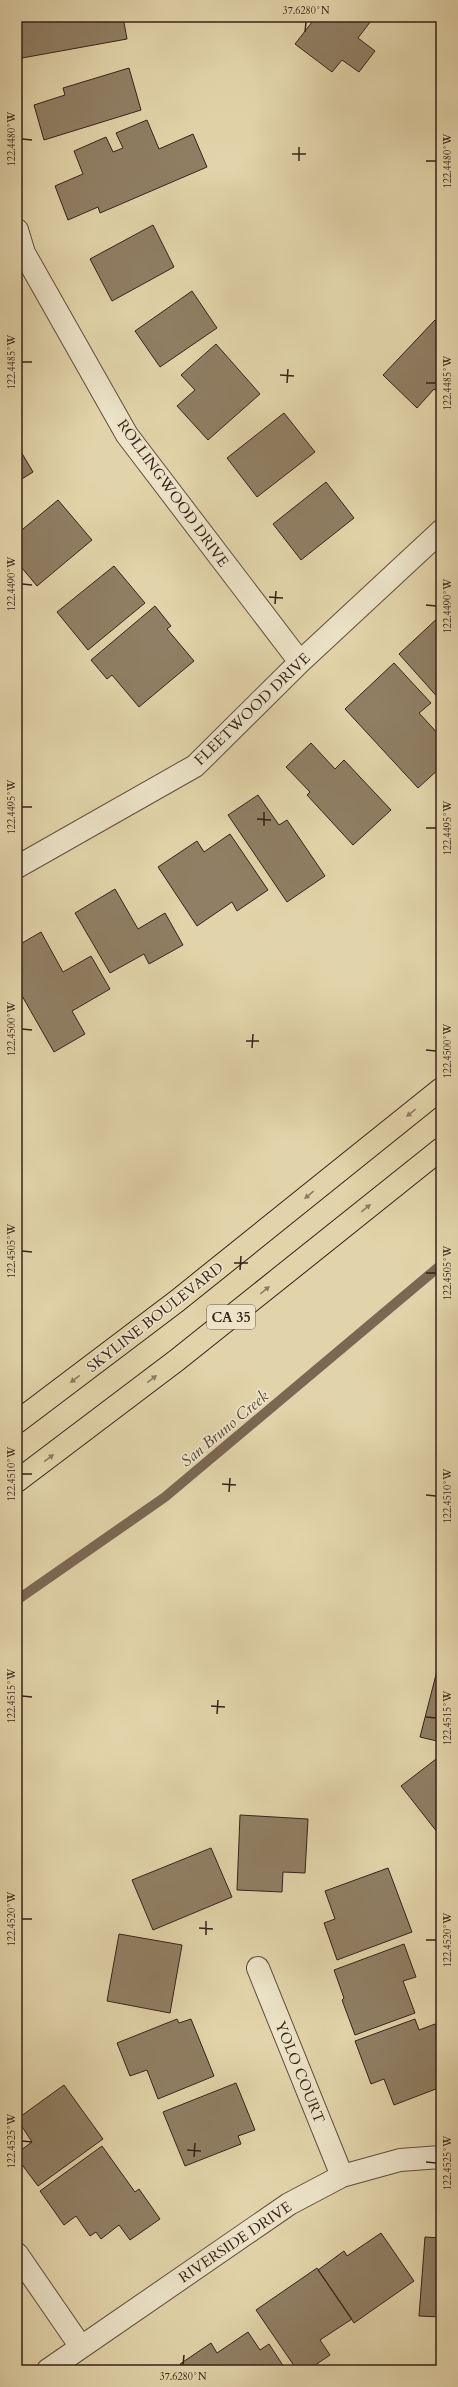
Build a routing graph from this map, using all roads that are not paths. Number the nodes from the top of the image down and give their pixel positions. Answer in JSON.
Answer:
{"nodes":[{"id":1,"x":17,"y":230,"type":"edge"},
{"id":2,"x":441,"y":531,"type":"edge"},
{"id":3,"x":300,"y":662,"type":"junction"},
{"id":4,"x":17,"y":867,"type":"edge"},
{"id":5,"x":441,"y":1089,"type":"edge"},
{"id":6,"x":441,"y":1148,"type":"edge"},
{"id":7,"x":17,"y":1422,"type":"edge"},
{"id":8,"x":17,"y":1481,"type":"edge"},
{"id":9,"x":258,"y":1968,"type":"dead end"},
{"id":10,"x":441,"y":2157,"type":"edge"},
{"id":11,"x":342,"y":2176,"type":"junction"},
{"id":12,"x":17,"y":2254,"type":"edge"},
{"id":13,"x":81,"y":2347,"type":"junction"},
{"id":14,"x":48,"y":2370,"type":"edge"}],
"edges":[{"from":1,"to":3,"type":"street","name":"ROLLINGWOOD DRIVE"},
{"from":2,"to":3,"type":"street","name":"FLEETWOOD DRIVE"},
{"from":3,"to":4,"type":"street","name":"FLEETWOOD DRIVE"},
{"from":5,"to":7,"type":"main road","name":"SKYLINE BOULEVARD","number":"CA 35","one_way":true},
{"from":8,"to":6,"type":"main road","number":"CA 35","one_way":true},
{"from":9,"to":11,"type":"street","name":"YOLO COURT"},
{"from":10,"to":11,"type":"street","name":"RIVERSIDE DRIVE"},
{"from":11,"to":13,"type":"street","name":"RIVERSIDE DRIVE"},
{"from":12,"to":13,"type":"street"},
{"from":13,"to":14,"type":"street","name":"RIVERSIDE DRIVE"}]}
